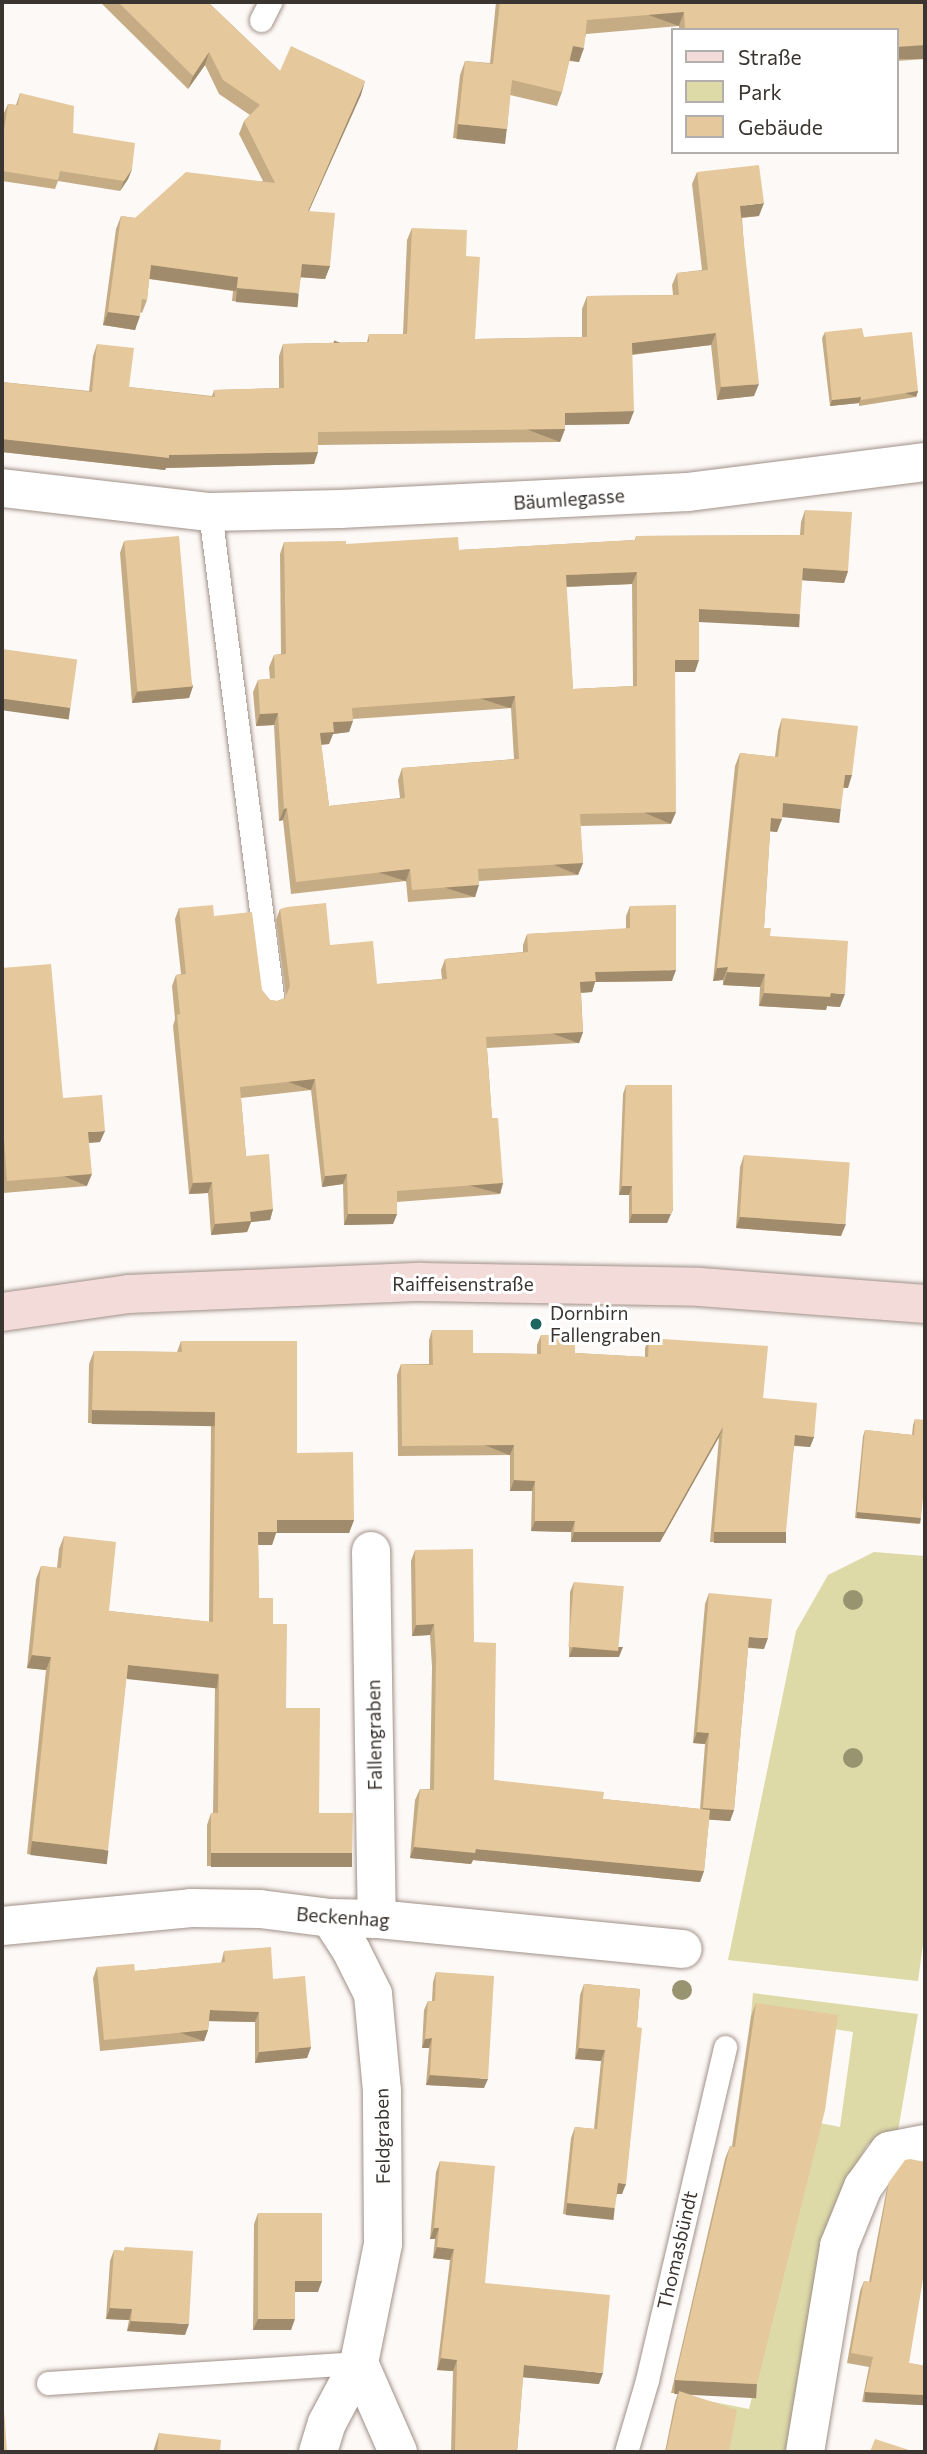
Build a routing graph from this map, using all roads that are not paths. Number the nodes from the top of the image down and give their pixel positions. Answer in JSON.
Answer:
{"nodes":[{"id":1,"x":925,"y":462,"type":"edge"},
{"id":2,"x":2,"y":488,"type":"edge"},
{"id":3,"x":210,"y":512,"type":"junction"},
{"id":4,"x":272,"y":998,"type":"edge"},
{"id":5,"x":925,"y":1304,"type":"edge"},
{"id":6,"x":2,"y":1312,"type":"edge"},
{"id":7,"x":371,"y":1551,"type":"dead end"},
{"id":8,"x":330,"y":1918,"type":"junction"},
{"id":9,"x":377,"y":1919,"type":"junction"},
{"id":10,"x":2,"y":1926,"type":"edge"},
{"id":11,"x":683,"y":1949,"type":"dead end"},
{"id":12,"x":724,"y":2047,"type":"dead end"},
{"id":13,"x":925,"y":2144,"type":"edge"},
{"id":14,"x":359,"y":2363,"type":"junction"},
{"id":15,"x":48,"y":2383,"type":"dead end"},
{"id":16,"x":318,"y":2452,"type":"edge"},
{"id":17,"x":398,"y":2452,"type":"edge"},
{"id":18,"x":626,"y":2452,"type":"edge"},
{"id":19,"x":805,"y":2452,"type":"edge"}],
"edges":[{"from":1,"to":3,"type":"street","name":"Bäumlegasse"},
{"from":2,"to":3,"type":"street","name":"Bäumlegasse"},
{"from":3,"to":4,"type":"lane"},
{"from":5,"to":6,"type":"street","name":"Raiffeisenstraße"},
{"from":7,"to":9,"type":"street","name":"Fallengraben"},
{"from":8,"to":9,"type":"street","name":"Beckenhag"},
{"from":8,"to":10,"type":"street","name":"Beckenhag"},
{"from":8,"to":14,"type":"street","name":"Feldgraben"},
{"from":9,"to":11,"type":"street","name":"Beckenhag"},
{"from":12,"to":18,"type":"lane","name":"Thomasbündt"},
{"from":13,"to":19,"type":"street"},
{"from":14,"to":15,"type":"lane"},
{"from":14,"to":16,"type":"street","name":"Feldgraben"},
{"from":14,"to":17,"type":"street"}]}
